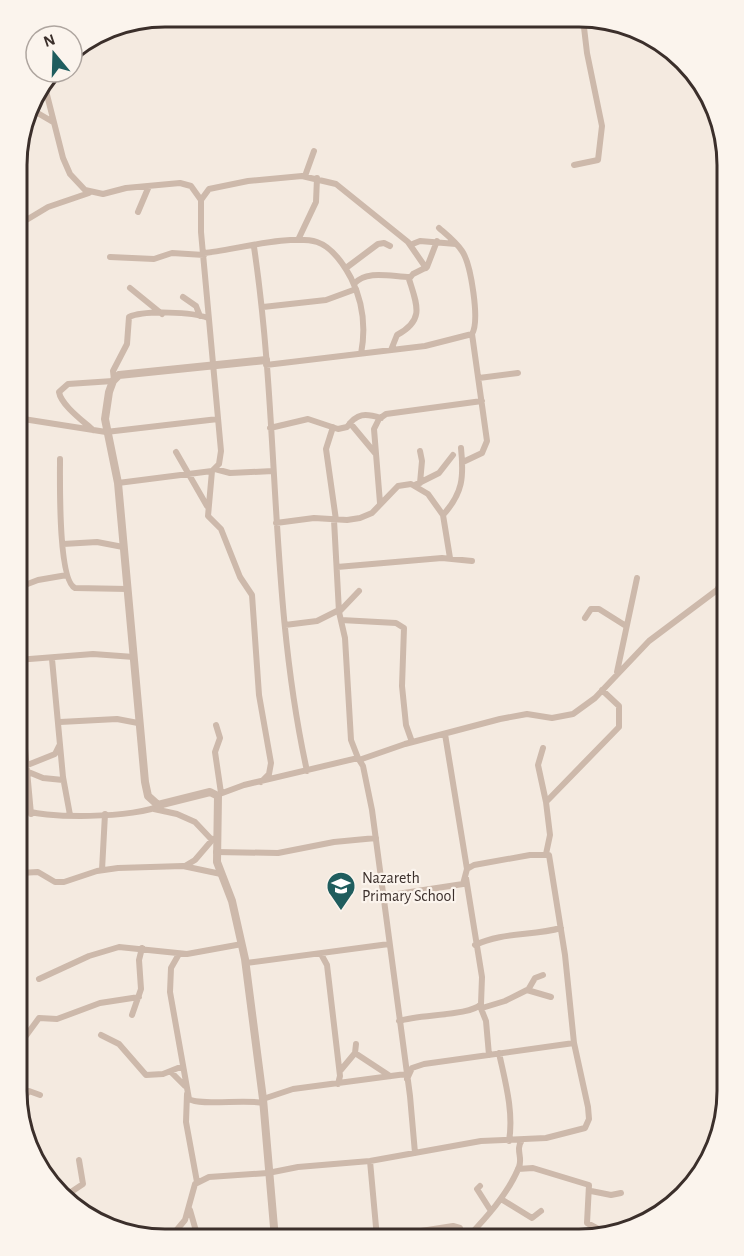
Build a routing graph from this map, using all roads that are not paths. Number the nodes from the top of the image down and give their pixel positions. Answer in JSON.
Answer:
{"nodes":[{"id":1,"x":585,"y":27,"type":"edge"},
{"id":2,"x":47,"y":94,"type":"edge"},
{"id":3,"x":38,"y":113,"type":"edge"},
{"id":4,"x":54,"y":122,"type":"junction"},
{"id":5,"x":314,"y":150,"type":"dead end"},
{"id":6,"x":574,"y":165,"type":"dead end"},
{"id":7,"x":305,"y":176,"type":"junction"},
{"id":8,"x":317,"y":178,"type":"junction"},
{"id":9,"x":149,"y":186,"type":"junction"},
{"id":10,"x":89,"y":193,"type":"junction"},
{"id":11,"x":201,"y":200,"type":"junction"},
{"id":12,"x":138,"y":212,"type":"dead end"},
{"id":13,"x":27,"y":220,"type":"edge"},
{"id":14,"x":439,"y":228,"type":"dead end"},
{"id":15,"x":298,"y":240,"type":"junction"},
{"id":16,"x":437,"y":242,"type":"junction"},
{"id":17,"x":456,"y":244,"type":"junction"},
{"id":18,"x":410,"y":245,"type":"junction"},
{"id":19,"x":390,"y":246,"type":"dead end"},
{"id":20,"x":254,"y":247,"type":"junction"},
{"id":21,"x":204,"y":254,"type":"junction"},
{"id":22,"x":110,"y":257,"type":"dead end"},
{"id":23,"x":346,"y":268,"type":"junction"},
{"id":24,"x":426,"y":268,"type":"junction"},
{"id":25,"x":410,"y":278,"type":"junction"},
{"id":26,"x":355,"y":287,"type":"junction"},
{"id":27,"x":130,"y":288,"type":"dead end"},
{"id":28,"x":183,"y":297,"type":"dead end"},
{"id":29,"x":262,"y":307,"type":"junction"},
{"id":30,"x":162,"y":314,"type":"junction"},
{"id":31,"x":200,"y":316,"type":"junction"},
{"id":32,"x":208,"y":318,"type":"junction"},
{"id":33,"x":472,"y":334,"type":"junction"},
{"id":34,"x":391,"y":350,"type":"junction"},
{"id":35,"x":361,"y":354,"type":"junction"},
{"id":36,"x":266,"y":363,"type":"junction"},
{"id":37,"x":214,"y":365,"type":"junction"},
{"id":38,"x":518,"y":372,"type":"dead end"},
{"id":39,"x":479,"y":378,"type":"junction"},
{"id":40,"x":113,"y":380,"type":"junction"},
{"id":41,"x":482,"y":401,"type":"junction"},
{"id":42,"x":381,"y":418,"type":"junction"},
{"id":43,"x":218,"y":419,"type":"junction"},
{"id":44,"x":27,"y":420,"type":"edge"},
{"id":45,"x":350,"y":423,"type":"junction"},
{"id":46,"x":333,"y":427,"type":"junction"},
{"id":47,"x":270,"y":428,"type":"junction"},
{"id":48,"x":93,"y":430,"type":"junction"},
{"id":49,"x":106,"y":432,"type":"junction"},
{"id":50,"x":461,"y":448,"type":"dead end"},
{"id":51,"x":420,"y":451,"type":"dead end"},
{"id":52,"x":176,"y":452,"type":"dead end"},
{"id":53,"x":375,"y":453,"type":"junction"},
{"id":54,"x":453,"y":455,"type":"dead end"},
{"id":55,"x":60,"y":459,"type":"dead end"},
{"id":56,"x":463,"y":462,"type":"junction"},
{"id":57,"x":213,"y":470,"type":"junction"},
{"id":58,"x":273,"y":471,"type":"junction"},
{"id":59,"x":189,"y":476,"type":"junction"},
{"id":60,"x":118,"y":483,"type":"junction"},
{"id":61,"x":417,"y":484,"type":"junction"},
{"id":62,"x":380,"y":503,"type":"junction"},
{"id":63,"x":207,"y":507,"type":"junction"},
{"id":64,"x":443,"y":515,"type":"junction"},
{"id":65,"x":335,"y":520,"type":"junction"},
{"id":66,"x":276,"y":523,"type":"junction"},
{"id":67,"x":63,"y":544,"type":"junction"},
{"id":68,"x":123,"y":547,"type":"junction"},
{"id":69,"x":450,"y":558,"type":"junction"},
{"id":70,"x":472,"y":561,"type":"dead end"},
{"id":71,"x":337,"y":567,"type":"junction"},
{"id":72,"x":67,"y":575,"type":"junction"},
{"id":73,"x":637,"y":578,"type":"dead end"},
{"id":74,"x":27,"y":584,"type":"edge"},
{"id":75,"x":128,"y":589,"type":"junction"},
{"id":76,"x":717,"y":590,"type":"edge"},
{"id":77,"x":359,"y":591,"type":"dead end"},
{"id":78,"x":339,"y":611,"type":"junction"},
{"id":79,"x":585,"y":618,"type":"dead end"},
{"id":80,"x":341,"y":620,"type":"junction"},
{"id":81,"x":285,"y":625,"type":"junction"},
{"id":82,"x":626,"y":626,"type":"junction"},
{"id":83,"x":134,"y":657,"type":"junction"},
{"id":84,"x":52,"y":659,"type":"junction"},
{"id":85,"x":27,"y":660,"type":"edge"},
{"id":86,"x":617,"y":672,"type":"junction"},
{"id":87,"x":602,"y":690,"type":"junction"},
{"id":88,"x":60,"y":722,"type":"junction"},
{"id":89,"x":138,"y":723,"type":"junction"},
{"id":90,"x":216,"y":725,"type":"dead end"},
{"id":91,"x":445,"y":734,"type":"junction"},
{"id":92,"x":60,"y":742,"type":"junction"},
{"id":93,"x":412,"y":742,"type":"junction"},
{"id":94,"x":543,"y":748,"type":"dead end"},
{"id":95,"x":359,"y":759,"type":"junction"},
{"id":96,"x":27,"y":767,"type":"edge"},
{"id":97,"x":27,"y":769,"type":"edge"},
{"id":98,"x":308,"y":771,"type":"junction"},
{"id":99,"x":63,"y":780,"type":"junction"},
{"id":100,"x":261,"y":782,"type":"junction"},
{"id":101,"x":27,"y":783,"type":"edge"},
{"id":102,"x":219,"y":794,"type":"junction"},
{"id":103,"x":546,"y":802,"type":"junction"},
{"id":104,"x":163,"y":804,"type":"junction"},
{"id":105,"x":154,"y":809,"type":"junction"},
{"id":106,"x":27,"y":813,"type":"edge"},
{"id":107,"x":31,"y":814,"type":"junction"},
{"id":108,"x":105,"y":814,"type":"junction"},
{"id":109,"x":70,"y":815,"type":"junction"},
{"id":110,"x":214,"y":838,"type":"junction"},
{"id":111,"x":376,"y":838,"type":"junction"},
{"id":112,"x":216,"y":852,"type":"junction"},
{"id":113,"x":546,"y":854,"type":"junction"},
{"id":114,"x":185,"y":866,"type":"junction"},
{"id":115,"x":467,"y":869,"type":"junction"},
{"id":116,"x":102,"y":870,"type":"junction"},
{"id":117,"x":27,"y":873,"type":"edge"},
{"id":118,"x":221,"y":874,"type":"junction"},
{"id":119,"x":466,"y":877,"type":"junction"},
{"id":120,"x":384,"y":896,"type":"junction"},
{"id":121,"x":561,"y":928,"type":"junction"},
{"id":122,"x":242,"y":944,"type":"junction"},
{"id":123,"x":475,"y":945,"type":"junction"},
{"id":124,"x":390,"y":947,"type":"junction"},
{"id":125,"x":142,"y":948,"type":"junction"},
{"id":126,"x":330,"y":953,"type":"junction"},
{"id":127,"x":179,"y":954,"type":"junction"},
{"id":128,"x":321,"y":954,"type":"junction"},
{"id":129,"x":246,"y":963,"type":"junction"},
{"id":130,"x":326,"y":963,"type":"junction"},
{"id":131,"x":543,"y":975,"type":"dead end"},
{"id":132,"x":39,"y":979,"type":"dead end"},
{"id":133,"x":528,"y":990,"type":"junction"},
{"id":134,"x":139,"y":997,"type":"junction"},
{"id":135,"x":551,"y":997,"type":"dead end"},
{"id":136,"x":481,"y":1007,"type":"junction"},
{"id":137,"x":132,"y":1015,"type":"dead end"},
{"id":138,"x":399,"y":1021,"type":"junction"},
{"id":139,"x":27,"y":1034,"type":"edge"},
{"id":140,"x":101,"y":1035,"type":"dead end"},
{"id":141,"x":574,"y":1043,"type":"junction"},
{"id":142,"x":356,"y":1044,"type":"dead end"},
{"id":143,"x":355,"y":1053,"type":"junction"},
{"id":144,"x":499,"y":1053,"type":"junction"},
{"id":145,"x":489,"y":1054,"type":"junction"},
{"id":146,"x":183,"y":1066,"type":"junction"},
{"id":147,"x":340,"y":1071,"type":"junction"},
{"id":148,"x":171,"y":1072,"type":"junction"},
{"id":149,"x":391,"y":1076,"type":"junction"},
{"id":150,"x":406,"y":1076,"type":"junction"},
{"id":151,"x":338,"y":1084,"type":"junction"},
{"id":152,"x":186,"y":1089,"type":"junction"},
{"id":153,"x":27,"y":1093,"type":"edge"},
{"id":154,"x":40,"y":1095,"type":"dead end"},
{"id":155,"x":263,"y":1101,"type":"junction"},
{"id":156,"x":522,"y":1140,"type":"junction"},
{"id":157,"x":511,"y":1141,"type":"junction"},
{"id":158,"x":518,"y":1150,"type":"junction"},
{"id":159,"x":415,"y":1153,"type":"junction"},
{"id":160,"x":79,"y":1160,"type":"dead end"},
{"id":161,"x":370,"y":1161,"type":"junction"},
{"id":162,"x":518,"y":1169,"type":"junction"},
{"id":163,"x":268,"y":1173,"type":"junction"},
{"id":164,"x":197,"y":1182,"type":"junction"},
{"id":165,"x":480,"y":1186,"type":"dead end"},
{"id":166,"x":591,"y":1191,"type":"junction"},
{"id":167,"x":71,"y":1192,"type":"edge"},
{"id":168,"x":621,"y":1193,"type":"dead end"},
{"id":169,"x":501,"y":1199,"type":"junction"},
{"id":170,"x":190,"y":1209,"type":"junction"},
{"id":171,"x":491,"y":1211,"type":"junction"},
{"id":172,"x":541,"y":1211,"type":"dead end"},
{"id":173,"x":597,"y":1228,"type":"edge"},
{"id":174,"x":179,"y":1229,"type":"edge"},
{"id":175,"x":196,"y":1229,"type":"edge"},
{"id":176,"x":274,"y":1229,"type":"edge"},
{"id":177,"x":374,"y":1229,"type":"edge"},
{"id":178,"x":433,"y":1229,"type":"edge"},
{"id":179,"x":460,"y":1229,"type":"edge"},
{"id":180,"x":474,"y":1229,"type":"edge"}],
"edges":[{"from":1,"to":6,"type":"street"},
{"from":2,"to":4,"type":"street"},
{"from":3,"to":4,"type":"street"},
{"from":4,"to":10,"type":"street"},
{"from":5,"to":7,"type":"street"},
{"from":7,"to":8,"type":"street"},
{"from":7,"to":11,"type":"street"},
{"from":8,"to":15,"type":"street"},
{"from":8,"to":18,"type":"street"},
{"from":9,"to":10,"type":"street"},
{"from":9,"to":11,"type":"street"},
{"from":9,"to":12,"type":"street"},
{"from":10,"to":13,"type":"street"},
{"from":11,"to":21,"type":"street"},
{"from":14,"to":17,"type":"street"},
{"from":15,"to":20,"type":"street"},
{"from":15,"to":23,"type":"street"},
{"from":16,"to":17,"type":"street"},
{"from":16,"to":18,"type":"street"},
{"from":16,"to":24,"type":"street"},
{"from":17,"to":33,"type":"street"},
{"from":18,"to":24,"type":"street"},
{"from":19,"to":23,"type":"street"},
{"from":20,"to":21,"type":"street"},
{"from":20,"to":29,"type":"street"},
{"from":21,"to":22,"type":"street"},
{"from":21,"to":32,"type":"street"},
{"from":23,"to":26,"type":"street"},
{"from":24,"to":25,"type":"street"},
{"from":25,"to":26,"type":"street"},
{"from":25,"to":34,"type":"street"},
{"from":26,"to":29,"type":"street"},
{"from":26,"to":35,"type":"street"},
{"from":27,"to":30,"type":"street"},
{"from":28,"to":31,"type":"street"},
{"from":29,"to":36,"type":"street"},
{"from":30,"to":31,"type":"street"},
{"from":30,"to":40,"type":"street"},
{"from":31,"to":32,"type":"street"},
{"from":32,"to":37,"type":"street"},
{"from":33,"to":34,"type":"street"},
{"from":33,"to":39,"type":"street"},
{"from":34,"to":35,"type":"street"},
{"from":35,"to":36,"type":"street"},
{"from":36,"to":37,"type":"street"},
{"from":36,"to":47,"type":"street"},
{"from":37,"to":40,"type":"street"},
{"from":37,"to":43,"type":"street"},
{"from":38,"to":39,"type":"street"},
{"from":39,"to":41,"type":"street"},
{"from":40,"to":48,"type":"street"},
{"from":40,"to":49,"type":"street"},
{"from":41,"to":42,"type":"street"},
{"from":41,"to":56,"type":"street"},
{"from":42,"to":45,"type":"street"},
{"from":42,"to":53,"type":"street"},
{"from":43,"to":49,"type":"street"},
{"from":43,"to":57,"type":"street"},
{"from":44,"to":48,"type":"street"},
{"from":45,"to":46,"type":"street"},
{"from":45,"to":53,"type":"street"},
{"from":46,"to":47,"type":"street"},
{"from":46,"to":65,"type":"street"},
{"from":47,"to":58,"type":"street"},
{"from":48,"to":49,"type":"street"},
{"from":49,"to":60,"type":"street"},
{"from":50,"to":56,"type":"street"},
{"from":51,"to":61,"type":"street"},
{"from":52,"to":59,"type":"street"},
{"from":53,"to":62,"type":"street"},
{"from":54,"to":61,"type":"street"},
{"from":55,"to":67,"type":"street"},
{"from":56,"to":64,"type":"street"},
{"from":57,"to":58,"type":"street"},
{"from":57,"to":59,"type":"street"},
{"from":57,"to":63,"type":"street"},
{"from":58,"to":66,"type":"street"},
{"from":59,"to":60,"type":"street"},
{"from":59,"to":63,"type":"street"},
{"from":60,"to":68,"type":"street"},
{"from":61,"to":62,"type":"street"},
{"from":61,"to":64,"type":"street"},
{"from":62,"to":65,"type":"street"},
{"from":63,"to":100,"type":"street"},
{"from":64,"to":69,"type":"street"},
{"from":65,"to":66,"type":"street"},
{"from":65,"to":71,"type":"street"},
{"from":66,"to":81,"type":"street"},
{"from":67,"to":68,"type":"street"},
{"from":67,"to":72,"type":"street"},
{"from":68,"to":75,"type":"street"},
{"from":69,"to":70,"type":"street"},
{"from":69,"to":71,"type":"street"},
{"from":71,"to":78,"type":"street"},
{"from":72,"to":74,"type":"street"},
{"from":72,"to":75,"type":"street"},
{"from":73,"to":82,"type":"street"},
{"from":75,"to":83,"type":"street"},
{"from":76,"to":86,"type":"street"},
{"from":77,"to":78,"type":"street"},
{"from":78,"to":80,"type":"street"},
{"from":78,"to":81,"type":"street"},
{"from":79,"to":82,"type":"street"},
{"from":80,"to":93,"type":"street"},
{"from":80,"to":95,"type":"street"},
{"from":81,"to":98,"type":"street"},
{"from":82,"to":86,"type":"street"},
{"from":83,"to":84,"type":"street"},
{"from":83,"to":89,"type":"street"},
{"from":84,"to":85,"type":"street"},
{"from":84,"to":88,"type":"street"},
{"from":86,"to":87,"type":"street"},
{"from":87,"to":91,"type":"street"},
{"from":87,"to":103,"type":"street"},
{"from":88,"to":89,"type":"street"},
{"from":88,"to":92,"type":"street"},
{"from":89,"to":104,"type":"street"},
{"from":90,"to":102,"type":"street"},
{"from":91,"to":93,"type":"street"},
{"from":91,"to":115,"type":"street"},
{"from":92,"to":96,"type":"street"},
{"from":92,"to":99,"type":"street"},
{"from":93,"to":95,"type":"street"},
{"from":94,"to":103,"type":"street"},
{"from":95,"to":98,"type":"street"},
{"from":95,"to":111,"type":"street"},
{"from":97,"to":99,"type":"street"},
{"from":98,"to":100,"type":"street"},
{"from":99,"to":109,"type":"street"},
{"from":100,"to":102,"type":"street"},
{"from":101,"to":107,"type":"street"},
{"from":102,"to":104,"type":"street"},
{"from":102,"to":110,"type":"street"},
{"from":103,"to":113,"type":"street"},
{"from":104,"to":105,"type":"street"},
{"from":105,"to":108,"type":"street"},
{"from":105,"to":110,"type":"street"},
{"from":106,"to":107,"type":"street"},
{"from":107,"to":109,"type":"street"},
{"from":108,"to":109,"type":"street"},
{"from":108,"to":116,"type":"street"},
{"from":110,"to":112,"type":"street"},
{"from":110,"to":114,"type":"street"},
{"from":111,"to":112,"type":"street"},
{"from":111,"to":120,"type":"street"},
{"from":112,"to":118,"type":"street"},
{"from":113,"to":115,"type":"street"},
{"from":113,"to":121,"type":"street"},
{"from":114,"to":116,"type":"street"},
{"from":114,"to":118,"type":"street"},
{"from":115,"to":119,"type":"street"},
{"from":116,"to":117,"type":"street"},
{"from":118,"to":122,"type":"street"},
{"from":119,"to":120,"type":"street"},
{"from":119,"to":123,"type":"street"},
{"from":120,"to":124,"type":"street"},
{"from":121,"to":123,"type":"street"},
{"from":121,"to":141,"type":"street"},
{"from":122,"to":127,"type":"street"},
{"from":122,"to":129,"type":"street"},
{"from":123,"to":136,"type":"street"},
{"from":124,"to":126,"type":"street"},
{"from":124,"to":138,"type":"street"},
{"from":125,"to":127,"type":"street"},
{"from":125,"to":132,"type":"street"},
{"from":125,"to":134,"type":"street"},
{"from":126,"to":128,"type":"street"},
{"from":126,"to":130,"type":"street"},
{"from":127,"to":146,"type":"street"},
{"from":128,"to":129,"type":"street"},
{"from":128,"to":130,"type":"street"},
{"from":129,"to":155,"type":"street"},
{"from":130,"to":147,"type":"street"},
{"from":131,"to":133,"type":"street"},
{"from":133,"to":135,"type":"street"},
{"from":133,"to":136,"type":"street"},
{"from":134,"to":137,"type":"street"},
{"from":134,"to":139,"type":"street"},
{"from":136,"to":138,"type":"street"},
{"from":136,"to":145,"type":"street"},
{"from":138,"to":150,"type":"street"},
{"from":140,"to":148,"type":"street"},
{"from":141,"to":144,"type":"street"},
{"from":141,"to":156,"type":"street"},
{"from":142,"to":143,"type":"street"},
{"from":143,"to":147,"type":"street"},
{"from":143,"to":149,"type":"street"},
{"from":144,"to":145,"type":"street"},
{"from":144,"to":157,"type":"street"},
{"from":145,"to":150,"type":"street"},
{"from":146,"to":148,"type":"street"},
{"from":146,"to":152,"type":"street"},
{"from":147,"to":151,"type":"street"},
{"from":148,"to":152,"type":"street"},
{"from":149,"to":150,"type":"street"},
{"from":149,"to":151,"type":"street"},
{"from":150,"to":159,"type":"street"},
{"from":151,"to":155,"type":"street"},
{"from":152,"to":155,"type":"street"},
{"from":152,"to":164,"type":"street"},
{"from":153,"to":154,"type":"street"},
{"from":155,"to":163,"type":"street"},
{"from":156,"to":157,"type":"street"},
{"from":156,"to":158,"type":"street"},
{"from":157,"to":158,"type":"street"},
{"from":157,"to":159,"type":"street"},
{"from":158,"to":162,"type":"street"},
{"from":159,"to":161,"type":"street"},
{"from":160,"to":167,"type":"street"},
{"from":161,"to":163,"type":"street"},
{"from":161,"to":177,"type":"street"},
{"from":162,"to":166,"type":"street"},
{"from":162,"to":169,"type":"street"},
{"from":163,"to":164,"type":"street"},
{"from":163,"to":176,"type":"street"},
{"from":164,"to":170,"type":"street"},
{"from":165,"to":171,"type":"street"},
{"from":166,"to":168,"type":"street"},
{"from":166,"to":173,"type":"street"},
{"from":169,"to":171,"type":"street"},
{"from":169,"to":172,"type":"street"},
{"from":170,"to":174,"type":"street"},
{"from":170,"to":175,"type":"street"},
{"from":171,"to":180,"type":"street"},
{"from":178,"to":179,"type":"street"}]}
